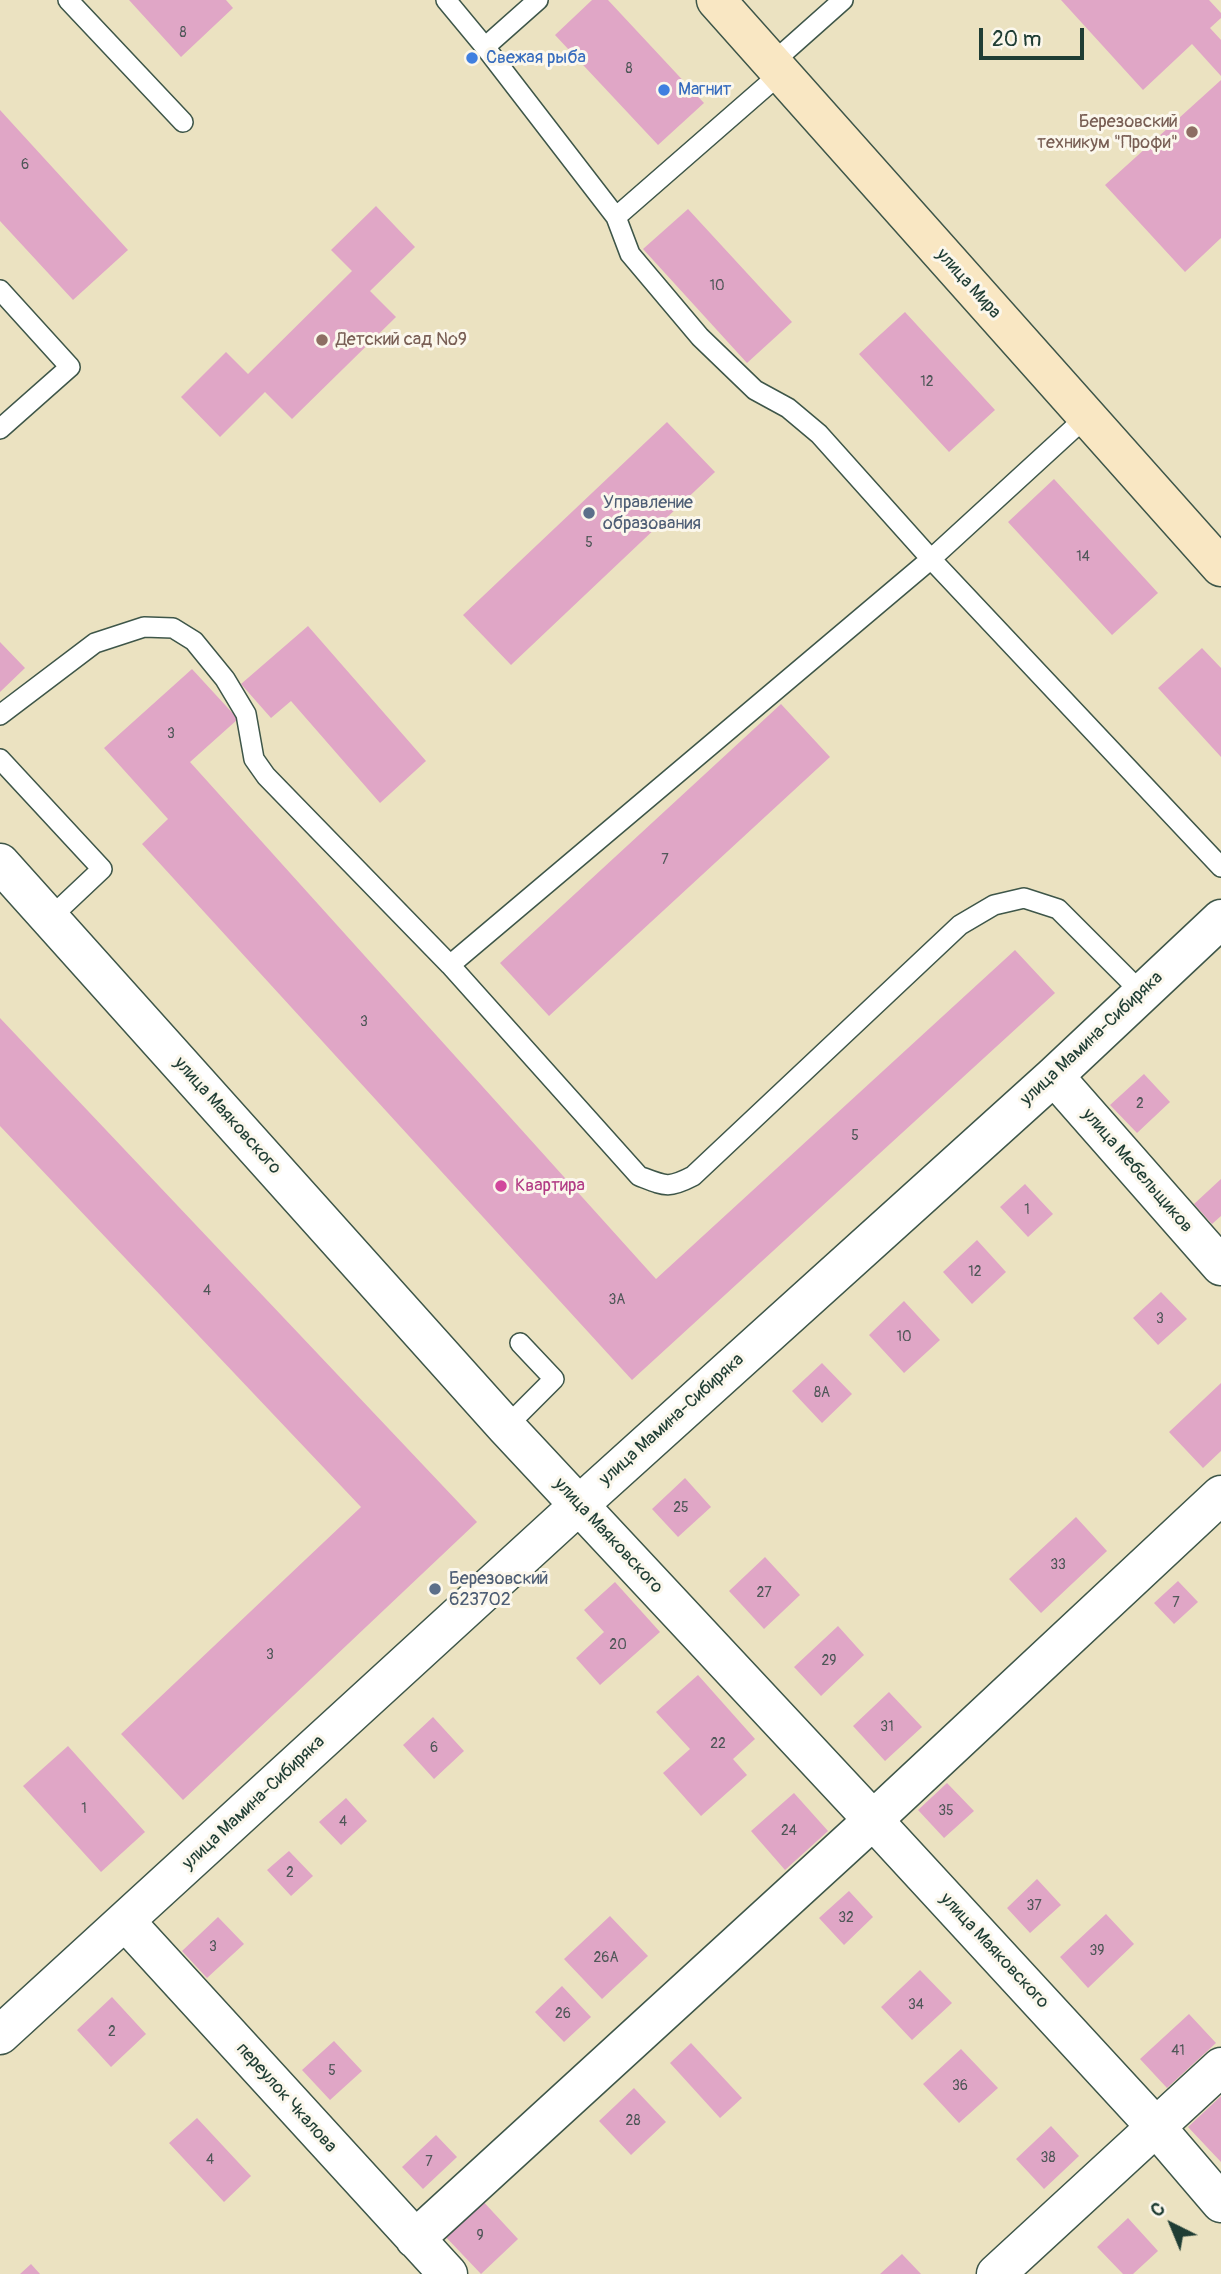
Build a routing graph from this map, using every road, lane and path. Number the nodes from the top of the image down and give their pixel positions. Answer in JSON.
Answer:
{"nodes":[{"id":1,"x":68,"y":0,"type":"edge"},
{"id":2,"x":446,"y":0,"type":"edge"},
{"id":3,"x":538,"y":0,"type":"edge"},
{"id":4,"x":716,"y":0,"type":"edge"},
{"id":5,"x":843,"y":0,"type":"edge"},
{"id":6,"x":485,"y":47,"type":"junction"},
{"id":7,"x":776,"y":69,"type":"junction"},
{"id":8,"x":183,"y":122,"type":"dead end"},
{"id":9,"x":616,"y":218,"type":"junction"},
{"id":10,"x":0,"y":290,"type":"edge"},
{"id":11,"x":1086,"y":417,"type":"junction"},
{"id":12,"x":0,"y":429,"type":"edge"},
{"id":13,"x":931,"y":559,"type":"junction"},
{"id":14,"x":1221,"y":567,"type":"edge"},
{"id":15,"x":0,"y":715,"type":"edge"},
{"id":16,"x":0,"y":759,"type":"edge"},
{"id":17,"x":0,"y":863,"type":"edge"},
{"id":18,"x":1221,"y":867,"type":"edge"},
{"id":19,"x":50,"y":918,"type":"junction"},
{"id":20,"x":1221,"y":919,"type":"edge"},
{"id":21,"x":450,"y":965,"type":"junction"},
{"id":22,"x":1142,"y":993,"type":"junction"},
{"id":23,"x":1054,"y":1076,"type":"junction"},
{"id":24,"x":1221,"y":1266,"type":"edge"},
{"id":25,"x":520,"y":1343,"type":"dead end"},
{"id":26,"x":506,"y":1427,"type":"junction"},
{"id":27,"x":1221,"y":1495,"type":"edge"},
{"id":28,"x":579,"y":1505,"type":"junction"},
{"id":29,"x":873,"y":1820,"type":"junction"},
{"id":30,"x":125,"y":1921,"type":"junction"},
{"id":31,"x":0,"y":2035,"type":"edge"},
{"id":32,"x":1221,"y":2067,"type":"edge"},
{"id":33,"x":1156,"y":2127,"type":"junction"},
{"id":34,"x":1221,"y":2203,"type":"edge"},
{"id":35,"x":415,"y":2239,"type":"junction"},
{"id":36,"x":447,"y":2274,"type":"edge"},
{"id":37,"x":996,"y":2274,"type":"edge"}],
"edges":[{"from":1,"to":8,"type":"lane"},
{"from":2,"to":6,"type":"lane"},
{"from":3,"to":6,"type":"lane"},
{"from":4,"to":7,"type":"street","name":"улица Мира"},
{"from":5,"to":7,"type":"lane"},
{"from":6,"to":9,"type":"lane"},
{"from":7,"to":9,"type":"lane"},
{"from":7,"to":11,"type":"street","name":"улица Мира"},
{"from":9,"to":13,"type":"lane"},
{"from":10,"to":12,"type":"lane"},
{"from":11,"to":13,"type":"lane"},
{"from":11,"to":14,"type":"street","name":"улица Мира"},
{"from":13,"to":18,"type":"lane"},
{"from":13,"to":21,"type":"lane"},
{"from":15,"to":21,"type":"lane"},
{"from":16,"to":19,"type":"lane"},
{"from":17,"to":19,"type":"street","name":"улица Маяковского"},
{"from":19,"to":26,"type":"street","name":"улица Маяковского"},
{"from":20,"to":22,"type":"street","name":"улица Мамина-Сибиряка"},
{"from":21,"to":22,"type":"lane"},
{"from":22,"to":23,"type":"street","name":"улица Мамина-Сибиряка"},
{"from":23,"to":24,"type":"street","name":"улица Мебельщиков"},
{"from":23,"to":28,"type":"street","name":"улица Мамина-Сибиряка"},
{"from":25,"to":26,"type":"lane"},
{"from":26,"to":28,"type":"street","name":"улица Маяковского"},
{"from":27,"to":29,"type":"street"},
{"from":28,"to":29,"type":"street","name":"улица Маяковского"},
{"from":28,"to":30,"type":"street","name":"улица Мамина-Сибиряка"},
{"from":29,"to":33,"type":"street","name":"улица Маяковского"},
{"from":29,"to":35,"type":"street"},
{"from":30,"to":31,"type":"street","name":"улица Мамина-Сибиряка"},
{"from":30,"to":35,"type":"street","name":"переулок Чкалова"},
{"from":32,"to":33,"type":"street"},
{"from":33,"to":34,"type":"street","name":"улица Маяковского"},
{"from":33,"to":37,"type":"street"},
{"from":35,"to":36,"type":"street","name":"переулок Чкалова"}]}
